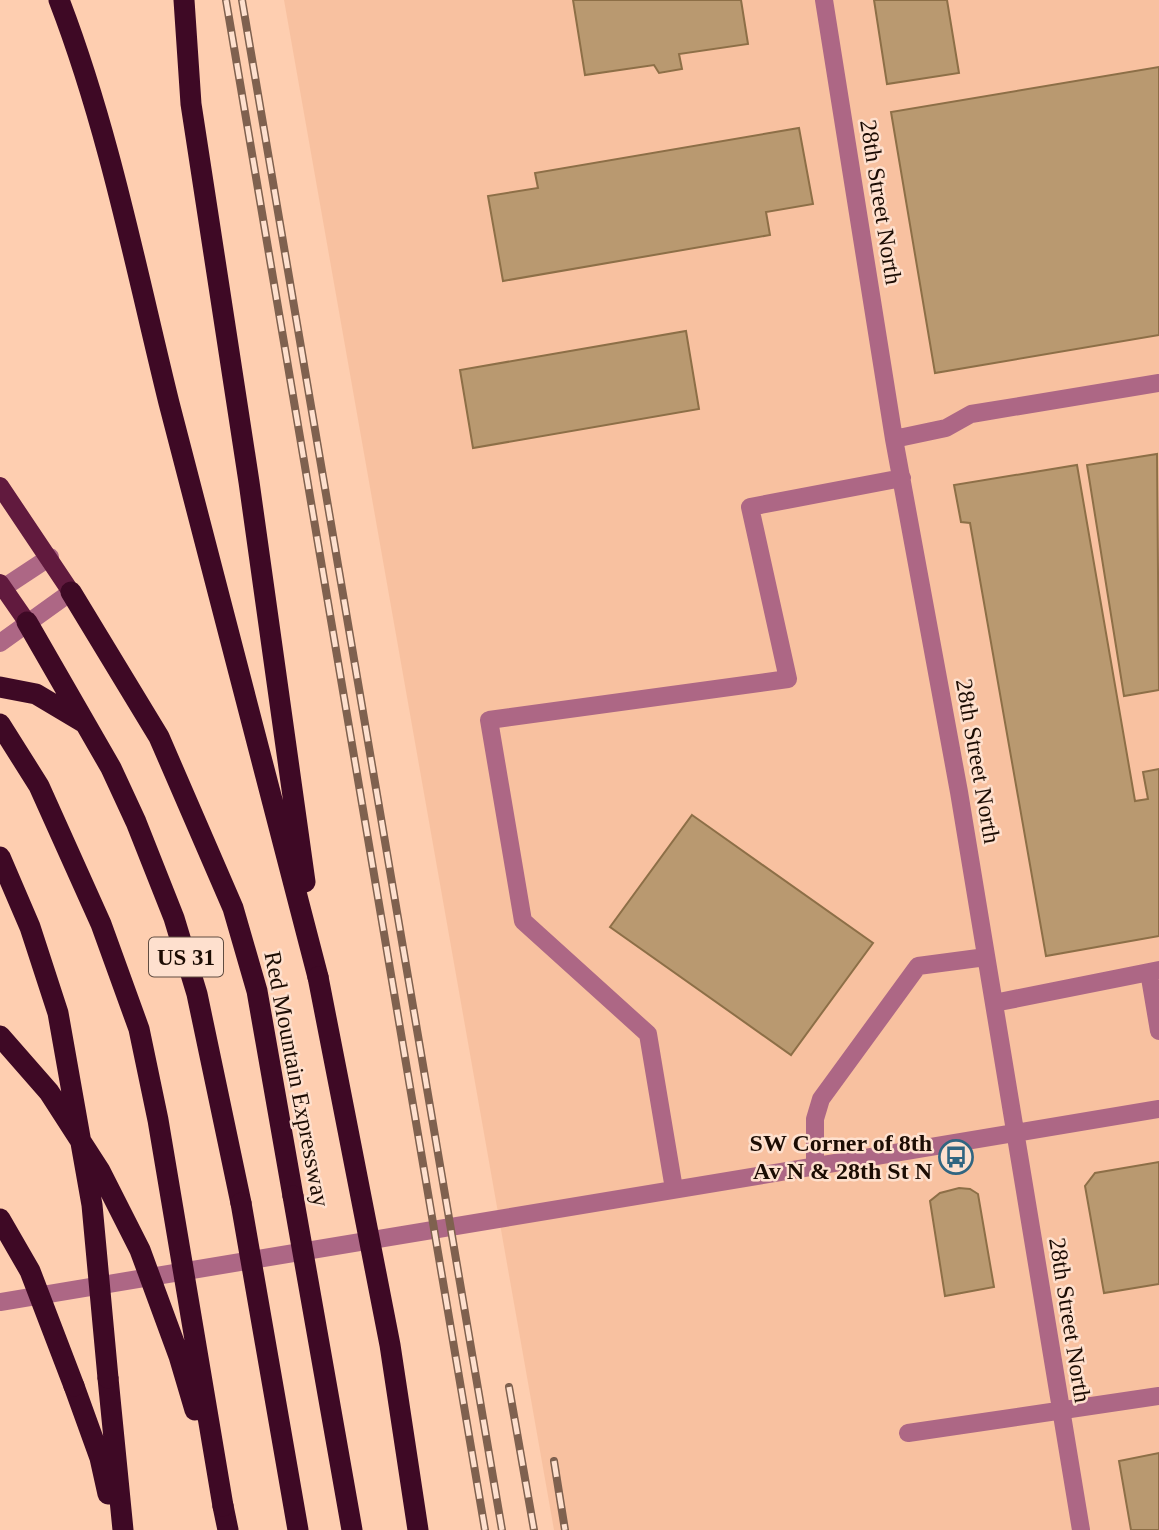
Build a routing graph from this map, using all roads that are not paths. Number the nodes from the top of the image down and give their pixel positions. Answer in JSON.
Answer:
{"nodes":[{"id":1,"x":59,"y":0,"type":"edge"},
{"id":2,"x":184,"y":0,"type":"edge"},
{"id":3,"x":824,"y":0,"type":"edge"},
{"id":4,"x":1159,"y":383,"type":"edge"},
{"id":5,"x":894,"y":439,"type":"junction"},
{"id":6,"x":902,"y":478,"type":"junction"},
{"id":7,"x":0,"y":486,"type":"edge"},
{"id":8,"x":50,"y":557,"type":"junction"},
{"id":9,"x":1,"y":587,"type":"edge"},
{"id":10,"x":71,"y":592,"type":"junction"},
{"id":11,"x":27,"y":622,"type":"junction"},
{"id":12,"x":0,"y":643,"type":"edge"},
{"id":13,"x":0,"y":687,"type":"edge"},
{"id":14,"x":0,"y":724,"type":"edge"},
{"id":15,"x":88,"y":725,"type":"junction"},
{"id":16,"x":0,"y":857,"type":"edge"},
{"id":17,"x":986,"y":957,"type":"junction"},
{"id":18,"x":1154,"y":972,"type":"edge"},
{"id":19,"x":318,"y":977,"type":"junction"},
{"id":20,"x":994,"y":1003,"type":"junction"},
{"id":21,"x":1159,"y":1031,"type":"edge"},
{"id":22,"x":0,"y":1036,"type":"edge"},
{"id":23,"x":1159,"y":1109,"type":"edge"},
{"id":24,"x":1016,"y":1132,"type":"junction"},
{"id":25,"x":815,"y":1166,"type":"junction"},
{"id":26,"x":674,"y":1189,"type":"junction"},
{"id":27,"x":0,"y":1219,"type":"edge"},
{"id":28,"x":0,"y":1302,"type":"edge"},
{"id":29,"x":1159,"y":1396,"type":"edge"},
{"id":30,"x":1060,"y":1411,"type":"junction"},
{"id":31,"x":908,"y":1433,"type":"dead end"},
{"id":32,"x":223,"y":1506,"type":"junction"},
{"id":33,"x":117,"y":1530,"type":"edge"},
{"id":34,"x":123,"y":1530,"type":"edge"},
{"id":35,"x":228,"y":1530,"type":"edge"},
{"id":36,"x":298,"y":1530,"type":"edge"},
{"id":37,"x":352,"y":1530,"type":"edge"},
{"id":38,"x":418,"y":1530,"type":"edge"},
{"id":39,"x":1081,"y":1530,"type":"edge"}],
"edges":[{"from":1,"to":19,"type":"highway"},
{"from":2,"to":19,"type":"highway"},
{"from":3,"to":5,"type":"street","name":"28th Street North"},
{"from":4,"to":5,"type":"street"},
{"from":5,"to":6,"type":"street","name":"28th Street North"},
{"from":6,"to":17,"type":"street","name":"28th Street North"},
{"from":6,"to":26,"type":"street"},
{"from":7,"to":8,"type":"main road","number":"US 31"},
{"from":8,"to":9,"type":"street"},
{"from":8,"to":10,"type":"main road","number":"US 31"},
{"from":9,"to":11,"type":"main road","number":"US 31"},
{"from":10,"to":11,"type":"street"},
{"from":10,"to":37,"type":"highway","name":"Red Mountain Expressway","number":"US 31","bridge":true},
{"from":11,"to":12,"type":"street"},
{"from":11,"to":15,"type":"highway","number":"US 31"},
{"from":13,"to":15,"type":"highway"},
{"from":14,"to":32,"type":"highway","bridge":true},
{"from":15,"to":36,"type":"highway","number":"US 31","bridge":true},
{"from":16,"to":34,"type":"highway","bridge":true},
{"from":17,"to":20,"type":"street","name":"28th Street North"},
{"from":17,"to":25,"type":"street"},
{"from":18,"to":20,"type":"street"},
{"from":18,"to":21,"type":"street"},
{"from":19,"to":38,"type":"highway","bridge":true},
{"from":20,"to":24,"type":"street","name":"28th Street North"},
{"from":22,"to":32,"type":"highway","bridge":true},
{"from":23,"to":24,"type":"street"},
{"from":24,"to":25,"type":"street"},
{"from":24,"to":30,"type":"street","name":"28th Street North"},
{"from":25,"to":26,"type":"street"},
{"from":26,"to":28,"type":"street"},
{"from":27,"to":33,"type":"highway","bridge":true},
{"from":29,"to":30,"type":"street"},
{"from":30,"to":31,"type":"street"},
{"from":30,"to":39,"type":"street","name":"28th Street North"},
{"from":32,"to":35,"type":"highway"}]}
